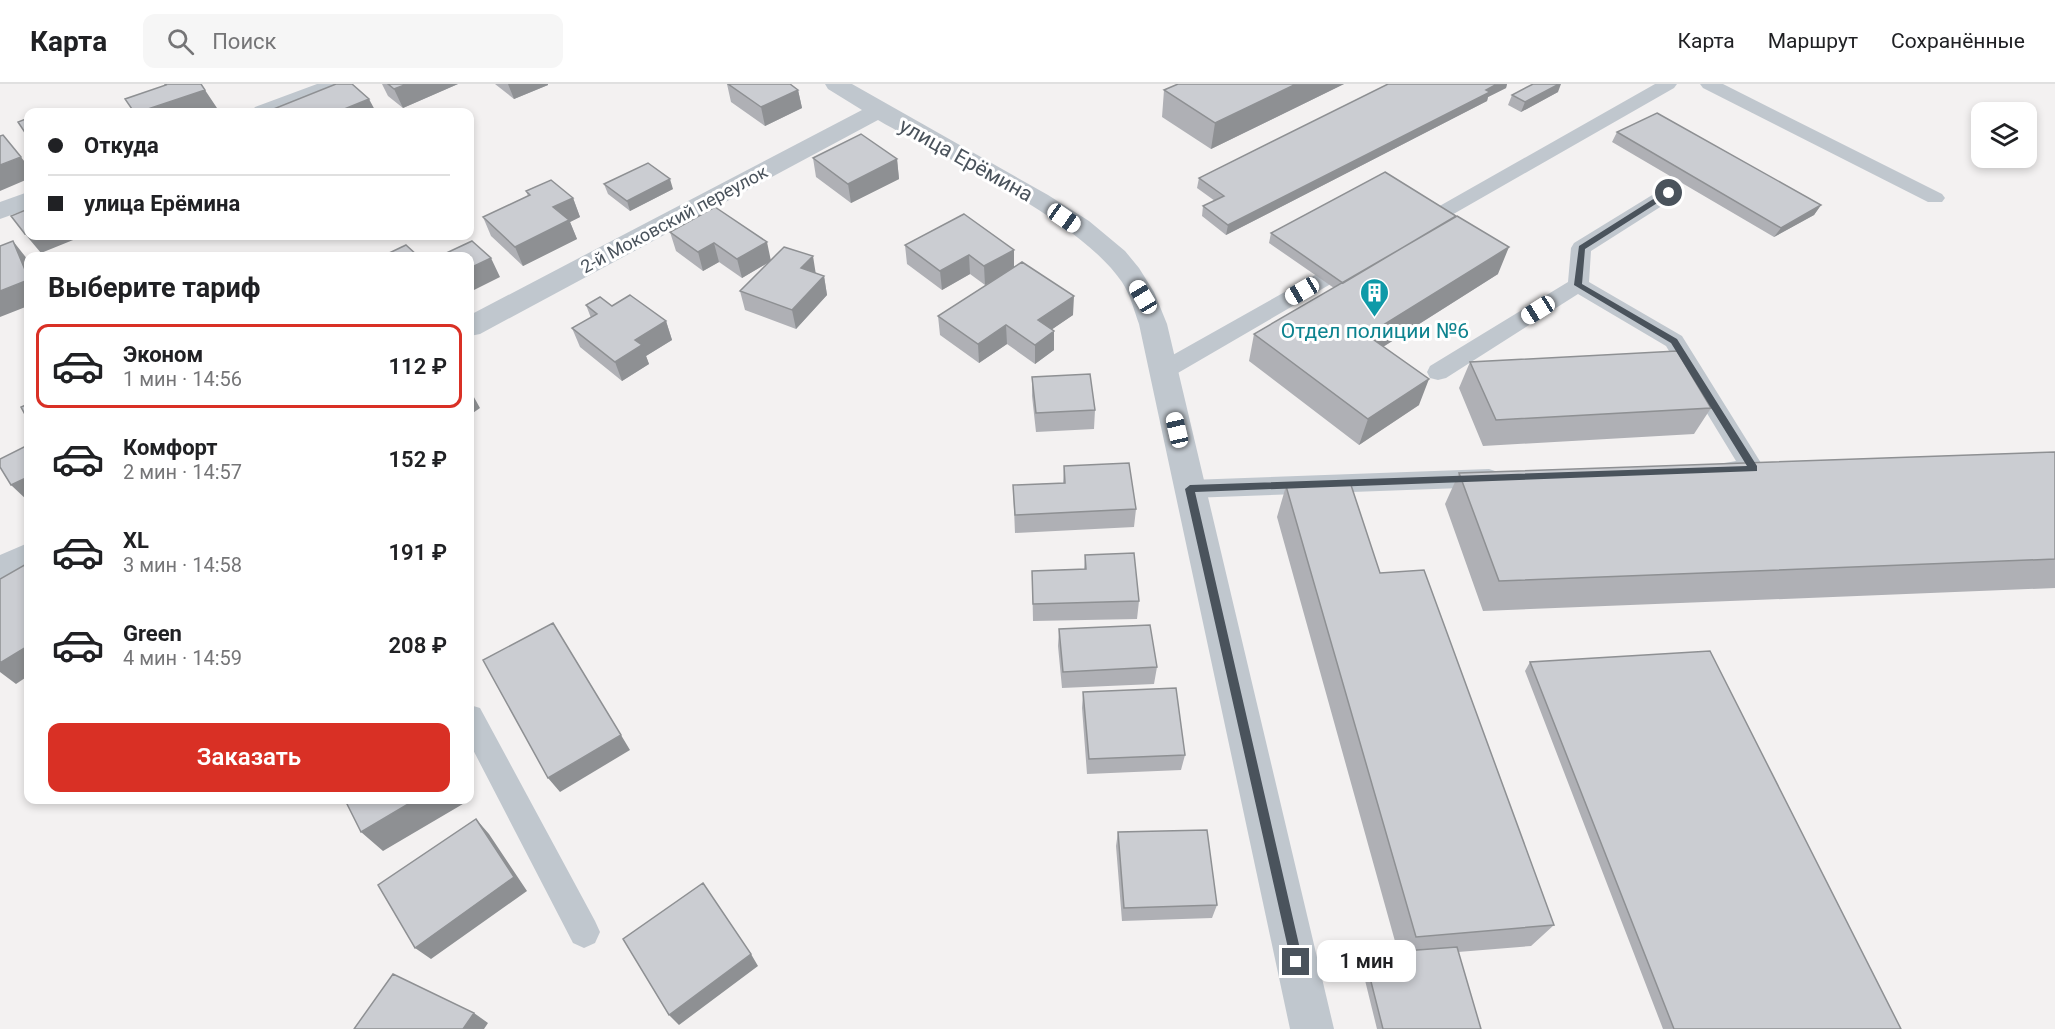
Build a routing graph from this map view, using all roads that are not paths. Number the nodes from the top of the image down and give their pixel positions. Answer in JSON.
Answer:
{"nodes":[{"id":1,"x":338,"y":84,"type":"edge"},
{"id":2,"x":836,"y":84,"type":"edge"},
{"id":3,"x":1668,"y":84,"type":"edge"},
{"id":4,"x":1709,"y":84,"type":"edge"},
{"id":5,"x":273,"y":108,"type":"edge"},
{"id":6,"x":878,"y":111,"type":"junction"},
{"id":7,"x":1669,"y":193,"type":"dead end"},
{"id":8,"x":1935,"y":198,"type":"dead end"},
{"id":9,"x":24,"y":202,"type":"edge"},
{"id":10,"x":0,"y":211,"type":"edge"},
{"id":11,"x":1436,"y":216,"type":"edge"},
{"id":12,"x":1322,"y":280,"type":"edge"},
{"id":13,"x":1578,"y":285,"type":"junction"},
{"id":14,"x":474,"y":325,"type":"edge"},
{"id":15,"x":1163,"y":371,"type":"junction"},
{"id":16,"x":1438,"y":372,"type":"dead end"},
{"id":17,"x":1705,"y":471,"type":"edge"},
{"id":18,"x":1514,"y":477,"type":"edge"},
{"id":19,"x":1190,"y":489,"type":"junction"},
{"id":20,"x":24,"y":558,"type":"edge"},
{"id":21,"x":0,"y":570,"type":"edge"},
{"id":22,"x":474,"y":725,"type":"edge"},
{"id":23,"x":584,"y":932,"type":"dead end"},
{"id":24,"x":1312,"y":1029,"type":"edge"}],
"edges":[{"from":1,"to":5,"type":"street"},
{"from":2,"to":6,"type":"street","name":"улица Ерёмина"},
{"from":3,"to":11,"type":"lane"},
{"from":4,"to":8,"type":"lane"},
{"from":6,"to":14,"type":"street","name":"2-й Моковский переулок"},
{"from":6,"to":15,"type":"street","name":"улица Ерёмина"},
{"from":7,"to":13,"type":"lane"},
{"from":9,"to":10,"type":"street"},
{"from":12,"to":15,"type":"lane"},
{"from":13,"to":16,"type":"lane"},
{"from":13,"to":17,"type":"lane"},
{"from":15,"to":19,"type":"street","name":"улица Ерёмина"},
{"from":18,"to":19,"type":"lane"},
{"from":19,"to":24,"type":"street","name":"улица Ерёмина"},
{"from":20,"to":21,"type":"street"},
{"from":22,"to":23,"type":"lane"}]}
